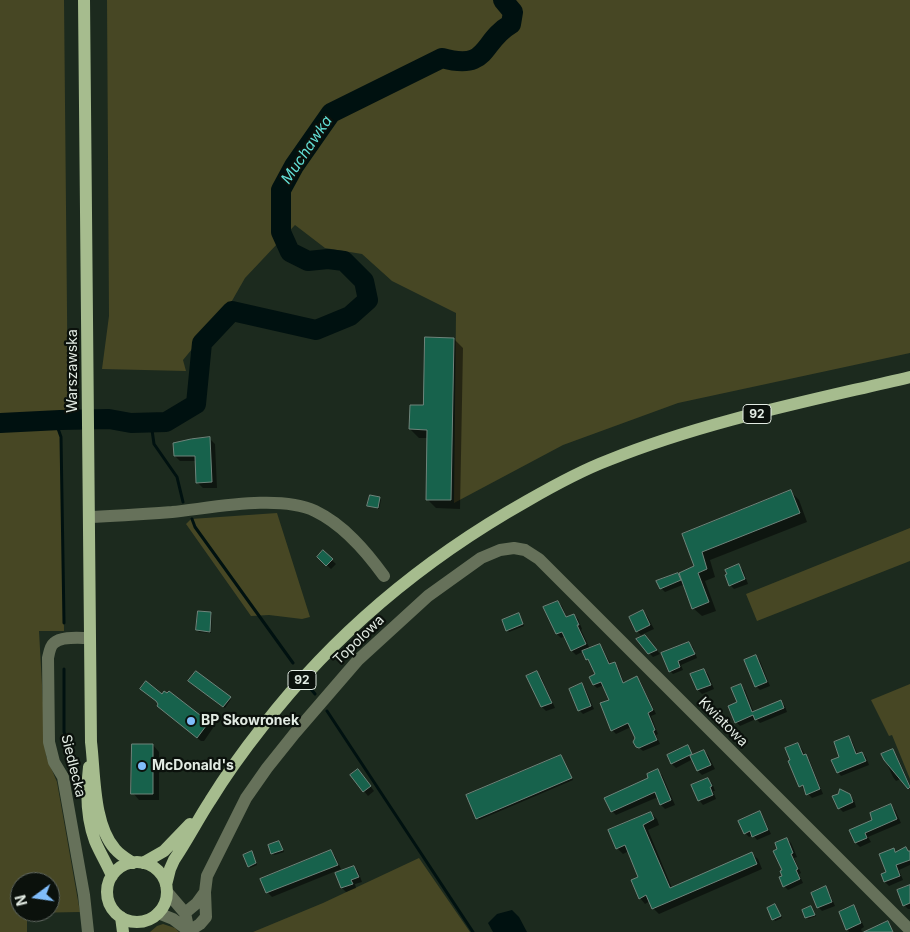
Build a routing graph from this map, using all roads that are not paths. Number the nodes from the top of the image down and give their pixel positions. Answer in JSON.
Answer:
{"nodes":[{"id":1,"x":84,"y":0,"type":"edge"},
{"id":2,"x":910,"y":377,"type":"edge"},
{"id":3,"x":89,"y":517,"type":"junction"},
{"id":4,"x":508,"y":549,"type":"joint"},
{"id":5,"x":384,"y":576,"type":"dead end"},
{"id":6,"x":89,"y":638,"type":"junction"},
{"id":7,"x":91,"y":742,"type":"junction"},
{"id":8,"x":210,"y":801,"type":"junction"},
{"id":9,"x":138,"y":863,"type":"junction"},
{"id":10,"x":112,"y":876,"type":"junction"},
{"id":11,"x":166,"y":889,"type":"junction"},
{"id":12,"x":205,"y":892,"type":"junction"},
{"id":13,"x":185,"y":912,"type":"junction"},
{"id":14,"x":153,"y":916,"type":"junction"},
{"id":15,"x":121,"y":917,"type":"junction"},
{"id":16,"x":910,"y":930,"type":"edge"},
{"id":17,"x":189,"y":931,"type":"edge"},
{"id":18,"x":88,"y":932,"type":"edge"},
{"id":19,"x":123,"y":932,"type":"edge"},
{"id":20,"x":142,"y":932,"type":"edge"}],
"edges":[{"from":1,"to":3,"type":"main road","name":"Warszawska"},
{"from":2,"to":8,"type":"main road","number":"92"},
{"from":3,"to":5,"type":"street"},
{"from":3,"to":6,"type":"main road","name":"Warszawska"},
{"from":4,"to":12,"type":"street","name":"Topolowa"},
{"from":4,"to":16,"type":"street","name":"Kwiatowa"},
{"from":6,"to":7,"type":"main road","name":"Warszawska"},
{"from":6,"to":18,"type":"street","name":"Siedlecka"},
{"from":7,"to":9,"type":"main road","name":"Warszawska"},
{"from":7,"to":10,"type":"main road","name":"Warszawska"},
{"from":8,"to":9,"type":"main road","number":"92"},
{"from":8,"to":11,"type":"main road","number":"92"},
{"from":9,"to":10,"type":"main road","number":"92"},
{"from":9,"to":11,"type":"main road"},
{"from":10,"to":15,"type":"main road"},
{"from":11,"to":13,"type":"street"},
{"from":11,"to":14,"type":"main road","number":"92"},
{"from":12,"to":13,"type":"street","name":"Topolowa"},
{"from":12,"to":17,"type":"street","name":"Topolowa"},
{"from":13,"to":17,"type":"street"},
{"from":14,"to":15,"type":"main road"},
{"from":14,"to":17,"type":"street"},
{"from":14,"to":20,"type":"main road","number":"92"},
{"from":15,"to":19,"type":"main road"}]}
